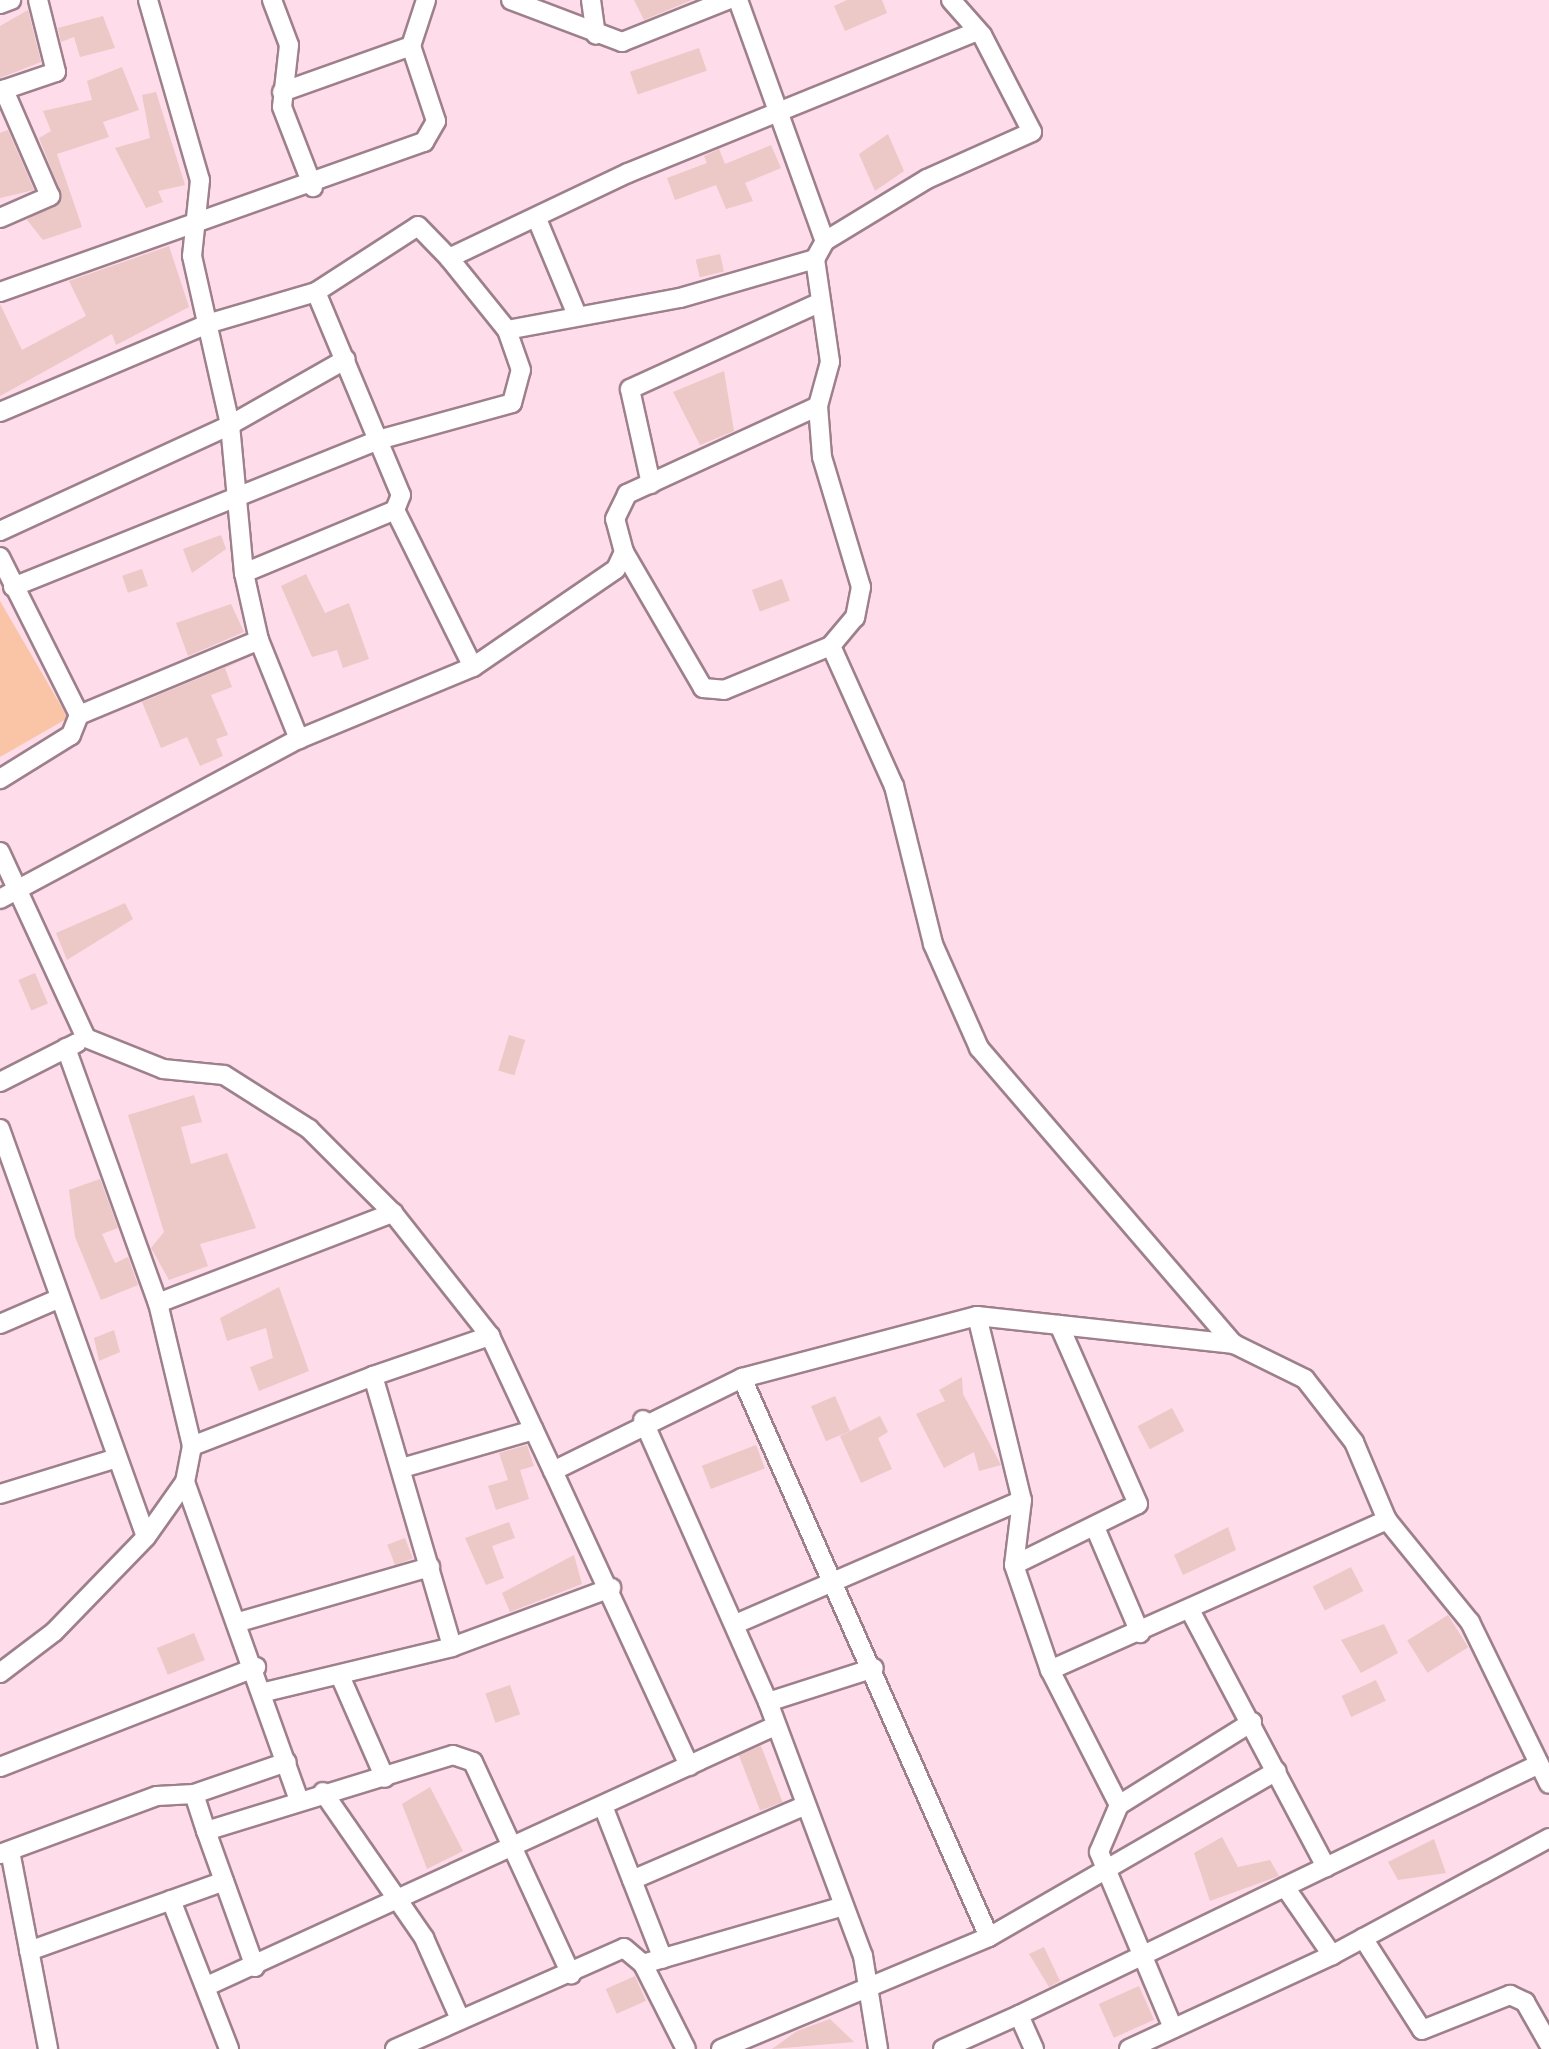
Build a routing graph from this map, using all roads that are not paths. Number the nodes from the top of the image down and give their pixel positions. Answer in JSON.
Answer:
{"nodes":[{"id":1,"x":12,"y":0,"type":"edge"},
{"id":2,"x":38,"y":0,"type":"edge"},
{"id":3,"x":148,"y":0,"type":"edge"},
{"id":4,"x":272,"y":0,"type":"edge"},
{"id":5,"x":426,"y":0,"type":"edge"},
{"id":6,"x":512,"y":0,"type":"edge"},
{"id":7,"x":591,"y":0,"type":"edge"},
{"id":8,"x":727,"y":0,"type":"edge"},
{"id":9,"x":738,"y":0,"type":"edge"},
{"id":10,"x":950,"y":0,"type":"edge"},
{"id":11,"x":0,"y":4,"type":"edge"},
{"id":12,"x":975,"y":32,"type":"junction"},
{"id":13,"x":596,"y":35,"type":"junction"},
{"id":14,"x":410,"y":46,"type":"junction"},
{"id":15,"x":2,"y":90,"type":"edge"},
{"id":16,"x":282,"y":92,"type":"junction"},
{"id":17,"x":781,"y":113,"type":"junction"},
{"id":18,"x":313,"y":187,"type":"junction"},
{"id":19,"x":0,"y":218,"type":"edge"},
{"id":20,"x":537,"y":219,"type":"junction"},
{"id":21,"x":196,"y":228,"type":"junction"},
{"id":22,"x":826,"y":241,"type":"junction"},
{"id":23,"x":449,"y":258,"type":"junction"},
{"id":24,"x":814,"y":259,"type":"junction"},
{"id":25,"x":0,"y":292,"type":"edge"},
{"id":26,"x":316,"y":292,"type":"junction"},
{"id":27,"x":818,"y":304,"type":"junction"},
{"id":28,"x":577,"y":315,"type":"junction"},
{"id":29,"x":210,"y":323,"type":"junction"},
{"id":30,"x":507,"y":330,"type":"junction"},
{"id":31,"x":346,"y":359,"type":"junction"},
{"id":32,"x":818,"y":406,"type":"junction"},
{"id":33,"x":0,"y":412,"type":"edge"},
{"id":34,"x":230,"y":425,"type":"junction"},
{"id":35,"x":378,"y":440,"type":"junction"},
{"id":36,"x":650,"y":484,"type":"junction"},
{"id":37,"x":236,"y":494,"type":"junction"},
{"id":38,"x":395,"y":510,"type":"junction"},
{"id":39,"x":0,"y":531,"type":"edge"},
{"id":40,"x":624,"y":552,"type":"junction"},
{"id":41,"x":0,"y":557,"type":"edge"},
{"id":42,"x":244,"y":573,"type":"junction"},
{"id":43,"x":14,"y":586,"type":"junction"},
{"id":44,"x":259,"y":640,"type":"junction"},
{"id":45,"x":830,"y":646,"type":"junction"},
{"id":46,"x":473,"y":666,"type":"junction"},
{"id":47,"x":79,"y":715,"type":"junction"},
{"id":48,"x":300,"y":739,"type":"junction"},
{"id":49,"x":0,"y":778,"type":"edge"},
{"id":50,"x":0,"y":852,"type":"edge"},
{"id":51,"x":21,"y":888,"type":"junction"},
{"id":52,"x":0,"y":899,"type":"edge"},
{"id":53,"x":86,"y":1038,"type":"junction"},
{"id":54,"x":66,"y":1048,"type":"junction"},
{"id":55,"x":0,"y":1082,"type":"edge"},
{"id":56,"x":0,"y":1129,"type":"edge"},
{"id":57,"x":393,"y":1213,"type":"junction"},
{"id":58,"x":58,"y":1300,"type":"junction"},
{"id":59,"x":158,"y":1303,"type":"junction"},
{"id":60,"x":977,"y":1316,"type":"junction"},
{"id":61,"x":0,"y":1324,"type":"edge"},
{"id":62,"x":1059,"y":1325,"type":"junction"},
{"id":63,"x":490,"y":1336,"type":"junction"},
{"id":64,"x":1234,"y":1344,"type":"junction"},
{"id":65,"x":373,"y":1376,"type":"junction"},
{"id":66,"x":742,"y":1378,"type":"junction"},
{"id":67,"x":643,"y":1420,"type":"junction"},
{"id":68,"x":534,"y":1430,"type":"junction"},
{"id":69,"x":192,"y":1446,"type":"junction"},
{"id":70,"x":116,"y":1458,"type":"junction"},
{"id":71,"x":402,"y":1468,"type":"junction"},
{"id":72,"x":553,"y":1470,"type":"junction"},
{"id":73,"x":185,"y":1482,"type":"junction"},
{"id":74,"x":0,"y":1494,"type":"edge"},
{"id":75,"x":1022,"y":1500,"type":"junction"},
{"id":76,"x":1387,"y":1520,"type":"junction"},
{"id":77,"x":1097,"y":1532,"type":"junction"},
{"id":78,"x":146,"y":1537,"type":"junction"},
{"id":79,"x":1014,"y":1566,"type":"junction"},
{"id":80,"x":430,"y":1568,"type":"junction"},
{"id":81,"x":831,"y":1581,"type":"junction"},
{"id":82,"x":611,"y":1588,"type":"junction"},
{"id":83,"x":1192,"y":1612,"type":"junction"},
{"id":84,"x":239,"y":1622,"type":"junction"},
{"id":85,"x":738,"y":1623,"type":"junction"},
{"id":86,"x":1140,"y":1634,"type":"junction"},
{"id":87,"x":452,"y":1647,"type":"junction"},
{"id":88,"x":256,"y":1666,"type":"junction"},
{"id":89,"x":874,"y":1668,"type":"junction"},
{"id":90,"x":1050,"y":1670,"type":"junction"},
{"id":91,"x":0,"y":1673,"type":"edge"},
{"id":92,"x":340,"y":1678,"type":"junction"},
{"id":93,"x":266,"y":1692,"type":"junction"},
{"id":94,"x":768,"y":1702,"type":"junction"},
{"id":95,"x":1252,"y":1722,"type":"junction"},
{"id":96,"x":775,"y":1726,"type":"junction"},
{"id":97,"x":287,"y":1762,"type":"junction"},
{"id":98,"x":1537,"y":1765,"type":"junction"},
{"id":99,"x":689,"y":1766,"type":"junction"},
{"id":100,"x":0,"y":1767,"type":"edge"},
{"id":101,"x":1277,"y":1771,"type":"junction"},
{"id":102,"x":385,"y":1778,"type":"junction"},
{"id":103,"x":1549,"y":1784,"type":"edge"},
{"id":104,"x":323,"y":1792,"type":"junction"},
{"id":105,"x":194,"y":1794,"type":"junction"},
{"id":106,"x":298,"y":1798,"type":"junction"},
{"id":107,"x":1119,"y":1804,"type":"junction"},
{"id":108,"x":603,"y":1806,"type":"junction"},
{"id":109,"x":804,"y":1806,"type":"junction"},
{"id":110,"x":206,"y":1831,"type":"junction"},
{"id":111,"x":1549,"y":1838,"type":"edge"},
{"id":112,"x":515,"y":1848,"type":"junction"},
{"id":113,"x":5,"y":1852,"type":"edge"},
{"id":114,"x":1326,"y":1867,"type":"junction"},
{"id":115,"x":1106,"y":1874,"type":"junction"},
{"id":116,"x":632,"y":1880,"type":"junction"},
{"id":117,"x":224,"y":1881,"type":"junction"},
{"id":118,"x":1285,"y":1887,"type":"junction"},
{"id":119,"x":171,"y":1900,"type":"junction"},
{"id":120,"x":392,"y":1902,"type":"junction"},
{"id":121,"x":841,"y":1906,"type":"junction"},
{"id":122,"x":989,"y":1937,"type":"junction"},
{"id":123,"x":1364,"y":1938,"type":"junction"},
{"id":124,"x":29,"y":1951,"type":"junction"},
{"id":125,"x":1145,"y":1954,"type":"junction"},
{"id":126,"x":1332,"y":1955,"type":"junction"},
{"id":127,"x":663,"y":1959,"type":"junction"},
{"id":128,"x":643,"y":1964,"type":"junction"},
{"id":129,"x":256,"y":1967,"type":"junction"},
{"id":130,"x":571,"y":1974,"type":"junction"},
{"id":131,"x":871,"y":1984,"type":"junction"},
{"id":132,"x":206,"y":1986,"type":"junction"},
{"id":133,"x":1018,"y":2015,"type":"junction"},
{"id":134,"x":460,"y":2019,"type":"junction"},
{"id":135,"x":1173,"y":2028,"type":"junction"},
{"id":136,"x":1549,"y":2044,"type":"edge"},
{"id":137,"x":48,"y":2049,"type":"edge"},
{"id":138,"x":229,"y":2049,"type":"edge"},
{"id":139,"x":394,"y":2049,"type":"edge"},
{"id":140,"x":686,"y":2049,"type":"edge"},
{"id":141,"x":720,"y":2049,"type":"edge"},
{"id":142,"x":878,"y":2049,"type":"edge"},
{"id":143,"x":943,"y":2049,"type":"edge"},
{"id":144,"x":1034,"y":2049,"type":"edge"},
{"id":145,"x":1129,"y":2049,"type":"edge"}],
"edges":[{"from":1,"to":11,"type":"street"},
{"from":2,"to":15,"type":"street"},
{"from":3,"to":21,"type":"street"},
{"from":4,"to":16,"type":"street"},
{"from":5,"to":14,"type":"street"},
{"from":6,"to":13,"type":"street"},
{"from":7,"to":13,"type":"street"},
{"from":8,"to":13,"type":"street"},
{"from":9,"to":17,"type":"street"},
{"from":10,"to":12,"type":"street"},
{"from":12,"to":17,"type":"street"},
{"from":12,"to":22,"type":"street"},
{"from":14,"to":16,"type":"street"},
{"from":14,"to":18,"type":"street"},
{"from":15,"to":19,"type":"street"},
{"from":16,"to":18,"type":"street"},
{"from":17,"to":20,"type":"street"},
{"from":17,"to":22,"type":"street"},
{"from":18,"to":21,"type":"street"},
{"from":20,"to":23,"type":"street"},
{"from":20,"to":28,"type":"street"},
{"from":21,"to":25,"type":"street"},
{"from":21,"to":29,"type":"street"},
{"from":22,"to":24,"type":"street"},
{"from":23,"to":26,"type":"street"},
{"from":23,"to":30,"type":"street"},
{"from":24,"to":27,"type":"street"},
{"from":24,"to":28,"type":"street"},
{"from":26,"to":29,"type":"street"},
{"from":26,"to":31,"type":"street"},
{"from":27,"to":32,"type":"street"},
{"from":27,"to":36,"type":"street"},
{"from":28,"to":30,"type":"street"},
{"from":29,"to":33,"type":"street"},
{"from":29,"to":34,"type":"street"},
{"from":30,"to":35,"type":"street"},
{"from":31,"to":34,"type":"street"},
{"from":31,"to":35,"type":"street"},
{"from":32,"to":36,"type":"street"},
{"from":32,"to":45,"type":"street"},
{"from":34,"to":37,"type":"street"},
{"from":34,"to":39,"type":"street"},
{"from":35,"to":37,"type":"street"},
{"from":35,"to":38,"type":"street"},
{"from":36,"to":40,"type":"street"},
{"from":37,"to":42,"type":"street"},
{"from":37,"to":43,"type":"street"},
{"from":38,"to":42,"type":"street"},
{"from":38,"to":46,"type":"street"},
{"from":40,"to":45,"type":"street"},
{"from":40,"to":46,"type":"street"},
{"from":41,"to":43,"type":"street"},
{"from":42,"to":44,"type":"street"},
{"from":43,"to":47,"type":"street"},
{"from":44,"to":47,"type":"street"},
{"from":44,"to":48,"type":"street"},
{"from":45,"to":64,"type":"street"},
{"from":46,"to":48,"type":"street"},
{"from":47,"to":49,"type":"street"},
{"from":48,"to":51,"type":"street"},
{"from":50,"to":51,"type":"street"},
{"from":51,"to":52,"type":"street"},
{"from":51,"to":53,"type":"street"},
{"from":53,"to":54,"type":"street"},
{"from":53,"to":57,"type":"street"},
{"from":54,"to":55,"type":"street"},
{"from":54,"to":59,"type":"street"},
{"from":56,"to":58,"type":"street"},
{"from":57,"to":59,"type":"street"},
{"from":57,"to":63,"type":"street"},
{"from":58,"to":61,"type":"street"},
{"from":58,"to":70,"type":"street"},
{"from":59,"to":69,"type":"street"},
{"from":60,"to":62,"type":"street"},
{"from":60,"to":66,"type":"street"},
{"from":60,"to":75,"type":"street"},
{"from":62,"to":64,"type":"street"},
{"from":62,"to":77,"type":"street"},
{"from":63,"to":65,"type":"street"},
{"from":63,"to":68,"type":"street"},
{"from":64,"to":76,"type":"street"},
{"from":65,"to":69,"type":"street"},
{"from":65,"to":71,"type":"street"},
{"from":66,"to":67,"type":"street"},
{"from":66,"to":81,"type":"street"},
{"from":67,"to":72,"type":"street"},
{"from":67,"to":85,"type":"street"},
{"from":68,"to":71,"type":"street"},
{"from":68,"to":72,"type":"street"},
{"from":69,"to":73,"type":"street"},
{"from":70,"to":74,"type":"street"},
{"from":70,"to":78,"type":"street"},
{"from":71,"to":80,"type":"street"},
{"from":72,"to":82,"type":"street"},
{"from":73,"to":78,"type":"street"},
{"from":73,"to":84,"type":"street"},
{"from":75,"to":79,"type":"street"},
{"from":75,"to":81,"type":"street"},
{"from":76,"to":83,"type":"street"},
{"from":76,"to":98,"type":"street"},
{"from":77,"to":79,"type":"street"},
{"from":77,"to":86,"type":"street"},
{"from":78,"to":91,"type":"street"},
{"from":79,"to":90,"type":"street"},
{"from":80,"to":84,"type":"street"},
{"from":80,"to":87,"type":"street"},
{"from":81,"to":85,"type":"street"},
{"from":81,"to":89,"type":"street"},
{"from":82,"to":87,"type":"street"},
{"from":82,"to":99,"type":"street"},
{"from":83,"to":86,"type":"street"},
{"from":83,"to":95,"type":"street"},
{"from":84,"to":88,"type":"street"},
{"from":85,"to":94,"type":"street"},
{"from":86,"to":90,"type":"street"},
{"from":87,"to":92,"type":"street"},
{"from":88,"to":93,"type":"street"},
{"from":88,"to":100,"type":"street"},
{"from":89,"to":94,"type":"street"},
{"from":89,"to":122,"type":"street"},
{"from":90,"to":107,"type":"street"},
{"from":92,"to":93,"type":"street"},
{"from":92,"to":102,"type":"street"},
{"from":93,"to":97,"type":"street"},
{"from":94,"to":96,"type":"street"},
{"from":95,"to":101,"type":"street"},
{"from":95,"to":107,"type":"street"},
{"from":96,"to":99,"type":"street"},
{"from":96,"to":109,"type":"street"},
{"from":97,"to":105,"type":"street"},
{"from":97,"to":106,"type":"street"},
{"from":98,"to":103,"type":"street"},
{"from":98,"to":114,"type":"street"},
{"from":99,"to":108,"type":"street"},
{"from":101,"to":114,"type":"street"},
{"from":101,"to":115,"type":"street"},
{"from":102,"to":104,"type":"street"},
{"from":102,"to":112,"type":"street"},
{"from":104,"to":106,"type":"street"},
{"from":104,"to":120,"type":"street"},
{"from":105,"to":110,"type":"street"},
{"from":105,"to":113,"type":"street"},
{"from":106,"to":110,"type":"street"},
{"from":107,"to":115,"type":"street"},
{"from":108,"to":112,"type":"street"},
{"from":108,"to":116,"type":"street"},
{"from":109,"to":116,"type":"street"},
{"from":109,"to":121,"type":"street"},
{"from":110,"to":117,"type":"street"},
{"from":111,"to":123,"type":"street"},
{"from":112,"to":120,"type":"street"},
{"from":112,"to":130,"type":"street"},
{"from":113,"to":124,"type":"street"},
{"from":114,"to":118,"type":"street"},
{"from":115,"to":122,"type":"street"},
{"from":115,"to":125,"type":"street"},
{"from":116,"to":127,"type":"street"},
{"from":117,"to":119,"type":"street"},
{"from":117,"to":129,"type":"street"},
{"from":118,"to":125,"type":"street"},
{"from":118,"to":126,"type":"street"},
{"from":119,"to":124,"type":"street"},
{"from":119,"to":132,"type":"street"},
{"from":120,"to":129,"type":"street"},
{"from":120,"to":134,"type":"street"},
{"from":121,"to":127,"type":"street"},
{"from":121,"to":131,"type":"street"},
{"from":122,"to":131,"type":"street"},
{"from":123,"to":126,"type":"street"},
{"from":123,"to":136,"type":"street"},
{"from":124,"to":137,"type":"street"},
{"from":125,"to":133,"type":"street"},
{"from":125,"to":135,"type":"street"},
{"from":126,"to":135,"type":"street"},
{"from":127,"to":128,"type":"street"},
{"from":128,"to":130,"type":"street"},
{"from":128,"to":140,"type":"street"},
{"from":129,"to":132,"type":"street"},
{"from":130,"to":134,"type":"street"},
{"from":131,"to":141,"type":"street"},
{"from":131,"to":142,"type":"street"},
{"from":132,"to":138,"type":"street"},
{"from":133,"to":143,"type":"street"},
{"from":133,"to":144,"type":"street"},
{"from":134,"to":139,"type":"street"},
{"from":135,"to":145,"type":"street"}]}
